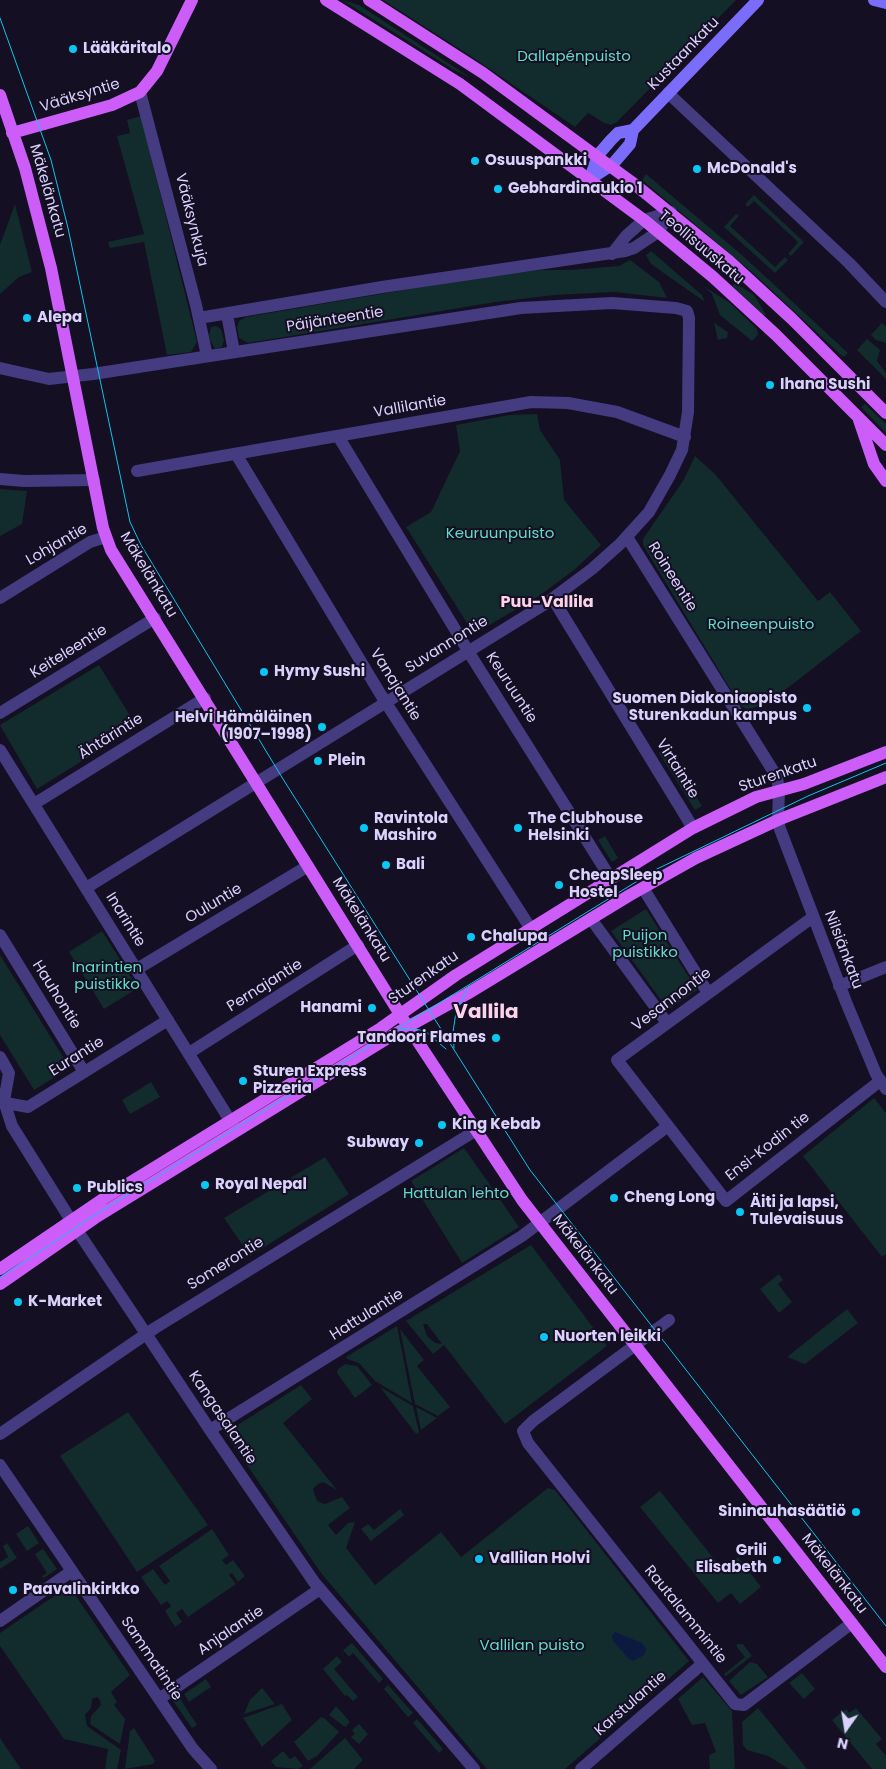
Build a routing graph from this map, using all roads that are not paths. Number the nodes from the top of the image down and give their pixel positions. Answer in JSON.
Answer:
{"nodes":[{"id":1,"x":192,"y":0,"type":"edge"},
{"id":2,"x":326,"y":0,"type":"edge"},
{"id":3,"x":369,"y":0,"type":"edge"},
{"id":4,"x":758,"y":0,"type":"edge"},
{"id":5,"x":874,"y":0,"type":"edge"},
{"id":6,"x":886,"y":3,"type":"edge"},
{"id":7,"x":140,"y":92,"type":"junction"},
{"id":8,"x":668,"y":93,"type":"junction"},
{"id":9,"x":0,"y":95,"type":"edge"},
{"id":10,"x":633,"y":130,"type":"junction"},
{"id":11,"x":12,"y":133,"type":"junction"},
{"id":12,"x":598,"y":155,"type":"junction"},
{"id":13,"x":612,"y":166,"type":"junction"},
{"id":14,"x":590,"y":179,"type":"junction"},
{"id":15,"x":670,"y":212,"type":"junction"},
{"id":16,"x":644,"y":220,"type":"junction"},
{"id":17,"x":658,"y":232,"type":"junction"},
{"id":18,"x":612,"y":254,"type":"junction"},
{"id":19,"x":886,"y":302,"type":"edge"},
{"id":20,"x":676,"y":308,"type":"joint"},
{"id":21,"x":227,"y":314,"type":"junction"},
{"id":22,"x":199,"y":318,"type":"junction"},
{"id":23,"x":234,"y":352,"type":"junction"},
{"id":24,"x":207,"y":356,"type":"junction"},
{"id":25,"x":0,"y":368,"type":"edge"},
{"id":26,"x":74,"y":377,"type":"junction"},
{"id":27,"x":856,"y":413,"type":"junction"},
{"id":28,"x":886,"y":413,"type":"edge"},
{"id":29,"x":338,"y":436,"type":"junction"},
{"id":30,"x":685,"y":436,"type":"junction"},
{"id":31,"x":886,"y":445,"type":"edge"},
{"id":32,"x":236,"y":454,"type":"junction"},
{"id":33,"x":137,"y":471,"type":"dead end"},
{"id":34,"x":0,"y":479,"type":"edge"},
{"id":35,"x":94,"y":480,"type":"junction"},
{"id":36,"x":886,"y":481,"type":"edge"},
{"id":37,"x":106,"y":537,"type":"junction"},
{"id":38,"x":627,"y":538,"type":"junction"},
{"id":39,"x":0,"y":598,"type":"edge"},
{"id":40,"x":554,"y":599,"type":"junction"},
{"id":41,"x":155,"y":618,"type":"junction"},
{"id":42,"x":468,"y":651,"type":"junction"},
{"id":43,"x":205,"y":698,"type":"junction"},
{"id":44,"x":387,"y":703,"type":"junction"},
{"id":45,"x":0,"y":713,"type":"edge"},
{"id":46,"x":0,"y":750,"type":"edge"},
{"id":47,"x":886,"y":752,"type":"edge"},
{"id":48,"x":886,"y":777,"type":"edge"},
{"id":49,"x":257,"y":783,"type":"junction"},
{"id":50,"x":779,"y":791,"type":"junction"},
{"id":51,"x":34,"y":804,"type":"junction"},
{"id":52,"x":778,"y":820,"type":"junction"},
{"id":53,"x":693,"y":828,"type":"junction"},
{"id":54,"x":308,"y":866,"type":"junction"},
{"id":55,"x":611,"y":880,"type":"junction"},
{"id":56,"x":86,"y":888,"type":"junction"},
{"id":57,"x":643,"y":888,"type":"junction"},
{"id":58,"x":813,"y":917,"type":"junction"},
{"id":59,"x":591,"y":919,"type":"junction"},
{"id":60,"x":531,"y":929,"type":"junction"},
{"id":61,"x":0,"y":935,"type":"edge"},
{"id":62,"x":358,"y":945,"type":"junction"},
{"id":63,"x":886,"y":967,"type":"edge"},
{"id":64,"x":137,"y":969,"type":"junction"},
{"id":65,"x":840,"y":986,"type":"junction"},
{"id":66,"x":708,"y":993,"type":"junction"},
{"id":67,"x":400,"y":1015,"type":"junction"},
{"id":68,"x":168,"y":1020,"type":"junction"},
{"id":69,"x":667,"y":1023,"type":"junction"},
{"id":70,"x":408,"y":1027,"type":"junction"},
{"id":71,"x":188,"y":1053,"type":"junction"},
{"id":72,"x":0,"y":1057,"type":"edge"},
{"id":73,"x":84,"y":1072,"type":"junction"},
{"id":74,"x":883,"y":1085,"type":"edge"},
{"id":75,"x":2,"y":1102,"type":"edge"},
{"id":76,"x":668,"y":1126,"type":"junction"},
{"id":77,"x":234,"y":1127,"type":"junction"},
{"id":78,"x":475,"y":1131,"type":"junction"},
{"id":79,"x":539,"y":1224,"type":"junction"},
{"id":80,"x":74,"y":1225,"type":"junction"},
{"id":81,"x":0,"y":1268,"type":"edge"},
{"id":82,"x":0,"y":1284,"type":"edge"},
{"id":83,"x":669,"y":1320,"type":"dead end"},
{"id":84,"x":147,"y":1333,"type":"junction"},
{"id":85,"x":635,"y":1344,"type":"junction"},
{"id":86,"x":210,"y":1430,"type":"junction"},
{"id":87,"x":0,"y":1434,"type":"edge"},
{"id":88,"x":0,"y":1465,"type":"edge"},
{"id":89,"x":72,"y":1571,"type":"junction"},
{"id":90,"x":320,"y":1589,"type":"junction"},
{"id":91,"x":0,"y":1621,"type":"edge"},
{"id":92,"x":852,"y":1623,"type":"junction"},
{"id":93,"x":702,"y":1664,"type":"junction"},
{"id":94,"x":886,"y":1667,"type":"edge"},
{"id":95,"x":159,"y":1699,"type":"junction"},
{"id":96,"x":211,"y":1769,"type":"edge"},
{"id":97,"x":474,"y":1769,"type":"edge"},
{"id":98,"x":581,"y":1769,"type":"edge"}],
"edges":[{"from":1,"to":7,"type":"main road","name":"Vääksyntie"},
{"from":2,"to":14,"type":"main road","name":"Teollisuuskatu"},
{"from":3,"to":12,"type":"main road","name":"Teollisuuskatu"},
{"from":4,"to":8,"type":"main road","name":"Kustaankatu"},
{"from":5,"to":6,"type":"main road"},
{"from":7,"to":11,"type":"main road","name":"Vääksyntie"},
{"from":7,"to":22,"type":"street","name":"Vääksynkuja"},
{"from":8,"to":10,"type":"main road","name":"Kustaankatu"},
{"from":8,"to":19,"type":"street"},
{"from":9,"to":11,"type":"main road","name":"Mäkelänkatu"},
{"from":10,"to":12,"type":"main road","name":"Kustaankatu"},
{"from":10,"to":13,"type":"main road","name":"Kustaankatu"},
{"from":11,"to":26,"type":"main road","name":"Mäkelänkatu"},
{"from":12,"to":13,"type":"main road","name":"Teollisuuskatu"},
{"from":12,"to":14,"type":"main road","name":"Kustaankatu"},
{"from":13,"to":14,"type":"main road","name":"Kustaankatu"},
{"from":13,"to":15,"type":"main road","name":"Teollisuuskatu"},
{"from":14,"to":16,"type":"main road","name":"Teollisuuskatu"},
{"from":15,"to":16,"type":"street"},
{"from":15,"to":17,"type":"street","name":"Päijänteentie"},
{"from":15,"to":28,"type":"main road","name":"Teollisuuskatu"},
{"from":16,"to":17,"type":"main road","name":"Teollisuuskatu"},
{"from":16,"to":18,"type":"street"},
{"from":17,"to":18,"type":"street","name":"Päijänteentie"},
{"from":17,"to":27,"type":"main road","name":"Teollisuuskatu"},
{"from":18,"to":21,"type":"street","name":"Päijänteentie"},
{"from":20,"to":23,"type":"street","name":"Päijänteentie"},
{"from":20,"to":30,"type":"street","name":"Suvannontie"},
{"from":21,"to":22,"type":"street","name":"Päijänteentie"},
{"from":21,"to":23,"type":"street"},
{"from":22,"to":24,"type":"street","name":"Vääksynkuja"},
{"from":23,"to":24,"type":"street","name":"Päijänteentie"},
{"from":24,"to":26,"type":"street","name":"Päijänteentie"},
{"from":25,"to":26,"type":"street","name":"Päijänteentie"},
{"from":26,"to":35,"type":"main road","name":"Mäkelänkatu"},
{"from":27,"to":31,"type":"main road","name":"Teollisuuskatu"},
{"from":27,"to":36,"type":"main road"},
{"from":29,"to":30,"type":"street","name":"Vallilantie"},
{"from":29,"to":32,"type":"street","name":"Vallilantie"},
{"from":29,"to":42,"type":"street","name":"Keuruuntie"},
{"from":30,"to":38,"type":"street","name":"Suvannontie"},
{"from":32,"to":33,"type":"street","name":"Vallilantie"},
{"from":32,"to":44,"type":"street","name":"Vanajantie"},
{"from":34,"to":35,"type":"street"},
{"from":35,"to":37,"type":"main road","name":"Mäkelänkatu"},
{"from":37,"to":39,"type":"street","name":"Lohjantie"},
{"from":37,"to":41,"type":"main road","name":"Mäkelänkatu"},
{"from":38,"to":40,"type":"street","name":"Suvannontie"},
{"from":38,"to":50,"type":"street","name":"Roineentie"},
{"from":40,"to":42,"type":"street","name":"Suvannontie"},
{"from":40,"to":53,"type":"street","name":"Virtaintie"},
{"from":41,"to":43,"type":"main road","name":"Mäkelänkatu"},
{"from":41,"to":45,"type":"street","name":"Keiteleentie"},
{"from":42,"to":44,"type":"street","name":"Suvannontie"},
{"from":42,"to":55,"type":"street","name":"Keuruuntie"},
{"from":43,"to":49,"type":"main road","name":"Mäkelänkatu"},
{"from":43,"to":51,"type":"street","name":"Ähtärintie"},
{"from":44,"to":49,"type":"street","name":"Suvannontie"},
{"from":44,"to":60,"type":"street","name":"Vanajantie"},
{"from":46,"to":51,"type":"street","name":"Inarintie"},
{"from":47,"to":50,"type":"main road","name":"Sturenkatu"},
{"from":48,"to":52,"type":"main road","name":"Sturenkatu"},
{"from":49,"to":54,"type":"main road","name":"Mäkelänkatu"},
{"from":49,"to":56,"type":"street","name":"Suvannontie"},
{"from":50,"to":52,"type":"street","name":"Roineentie"},
{"from":50,"to":53,"type":"main road","name":"Sturenkatu"},
{"from":51,"to":56,"type":"street","name":"Inarintie"},
{"from":52,"to":57,"type":"main road","name":"Sturenkatu"},
{"from":52,"to":58,"type":"street","name":"Nilsiänkatu"},
{"from":53,"to":55,"type":"main road","name":"Sturenkatu"},
{"from":54,"to":62,"type":"main road","name":"Mäkelänkatu"},
{"from":54,"to":64,"type":"street","name":"Ouluntie"},
{"from":55,"to":60,"type":"main road","name":"Sturenkatu"},
{"from":56,"to":64,"type":"street","name":"Inarintie"},
{"from":57,"to":59,"type":"main road","name":"Sturenkatu"},
{"from":57,"to":66,"type":"street"},
{"from":58,"to":65,"type":"street","name":"Nilsiänkatu"},
{"from":58,"to":66,"type":"street","name":"Vesannontie"},
{"from":59,"to":69,"type":"street"},
{"from":59,"to":70,"type":"main road","name":"Sturenkatu"},
{"from":60,"to":67,"type":"main road","name":"Sturenkatu"},
{"from":61,"to":73,"type":"street","name":"Hauhontie"},
{"from":62,"to":67,"type":"main road","name":"Mäkelänkatu"},
{"from":62,"to":71,"type":"street","name":"Pernajantie"},
{"from":63,"to":65,"type":"street"},
{"from":64,"to":68,"type":"street","name":"Inarintie"},
{"from":65,"to":74,"type":"street","name":"Nilsiänkatu"},
{"from":66,"to":69,"type":"street","name":"Vesannontie"},
{"from":67,"to":70,"type":"main road","name":"Mäkelänkatu"},
{"from":67,"to":77,"type":"main road","name":"Sturenkatu"},
{"from":68,"to":71,"type":"street","name":"Inarintie"},
{"from":68,"to":73,"type":"street","name":"Eurantie"},
{"from":69,"to":76,"type":"street","name":"Vesannontie"},
{"from":70,"to":77,"type":"main road","name":"Sturenkatu"},
{"from":70,"to":78,"type":"main road","name":"Mäkelänkatu"},
{"from":71,"to":77,"type":"street","name":"Inarintie"},
{"from":72,"to":75,"type":"street","name":"Kangasalantie"},
{"from":73,"to":75,"type":"street","name":"Eurantie"},
{"from":74,"to":76,"type":"street","name":"Ensi-Kodin tie"},
{"from":75,"to":80,"type":"street","name":"Kangasalantie"},
{"from":76,"to":79,"type":"street","name":"Hattulantie"},
{"from":77,"to":80,"type":"main road","name":"Sturenkatu"},
{"from":78,"to":79,"type":"main road","name":"Mäkelänkatu"},
{"from":78,"to":84,"type":"street","name":"Somerontie"},
{"from":79,"to":85,"type":"main road","name":"Mäkelänkatu"},
{"from":79,"to":86,"type":"street","name":"Hattulantie"},
{"from":80,"to":81,"type":"main road","name":"Sturenkatu"},
{"from":80,"to":82,"type":"main road","name":"Sturenkatu"},
{"from":80,"to":84,"type":"street","name":"Kangasalantie"},
{"from":83,"to":85,"type":"street"},
{"from":84,"to":86,"type":"street","name":"Kangasalantie"},
{"from":84,"to":87,"type":"street","name":"Somerontie"},
{"from":85,"to":92,"type":"main road","name":"Mäkelänkatu"},
{"from":85,"to":93,"type":"street","name":"Rautalammintie"},
{"from":86,"to":90,"type":"street","name":"Kangasalantie"},
{"from":88,"to":89,"type":"street","name":"Sammatintie"},
{"from":89,"to":91,"type":"street"},
{"from":89,"to":95,"type":"street","name":"Sammatintie"},
{"from":90,"to":95,"type":"street","name":"Anjalantie"},
{"from":90,"to":97,"type":"street","name":"Kangasalantie"},
{"from":92,"to":93,"type":"street","name":"Rautalammintie"},
{"from":92,"to":94,"type":"main road","name":"Mäkelänkatu"},
{"from":93,"to":98,"type":"street","name":"Karstulantie"},
{"from":95,"to":96,"type":"street","name":"Sammatintie"}]}
